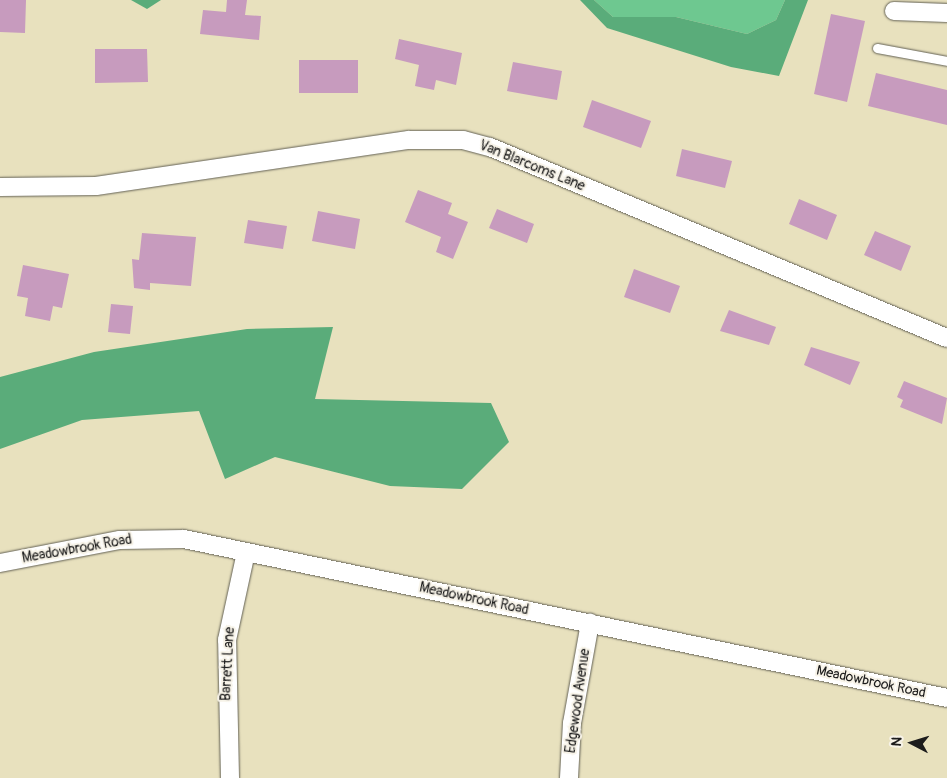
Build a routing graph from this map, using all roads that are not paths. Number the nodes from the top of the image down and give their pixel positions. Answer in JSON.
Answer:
{"nodes":[{"id":1,"x":894,"y":11,"type":"dead end"},
{"id":2,"x":947,"y":13,"type":"edge"},
{"id":3,"x":877,"y":48,"type":"dead end"},
{"id":4,"x":947,"y":61,"type":"edge"},
{"id":5,"x":0,"y":187,"type":"edge"},
{"id":6,"x":947,"y":338,"type":"edge"},
{"id":7,"x":246,"y":552,"type":"junction"},
{"id":8,"x":0,"y":563,"type":"edge"},
{"id":9,"x":590,"y":623,"type":"junction"},
{"id":10,"x":947,"y":698,"type":"edge"},
{"id":11,"x":230,"y":778,"type":"edge"},
{"id":12,"x":569,"y":778,"type":"edge"}],
"edges":[{"from":1,"to":2,"type":"street"},
{"from":3,"to":4,"type":"lane"},
{"from":5,"to":6,"type":"street","name":"Van Blarcoms Lane"},
{"from":7,"to":8,"type":"street","name":"Meadowbrook Road"},
{"from":7,"to":9,"type":"street","name":"Meadowbrook Road"},
{"from":7,"to":11,"type":"street","name":"Barrett Lane"},
{"from":9,"to":10,"type":"street","name":"Meadowbrook Road"},
{"from":9,"to":12,"type":"street","name":"Edgewood Avenue"}]}
